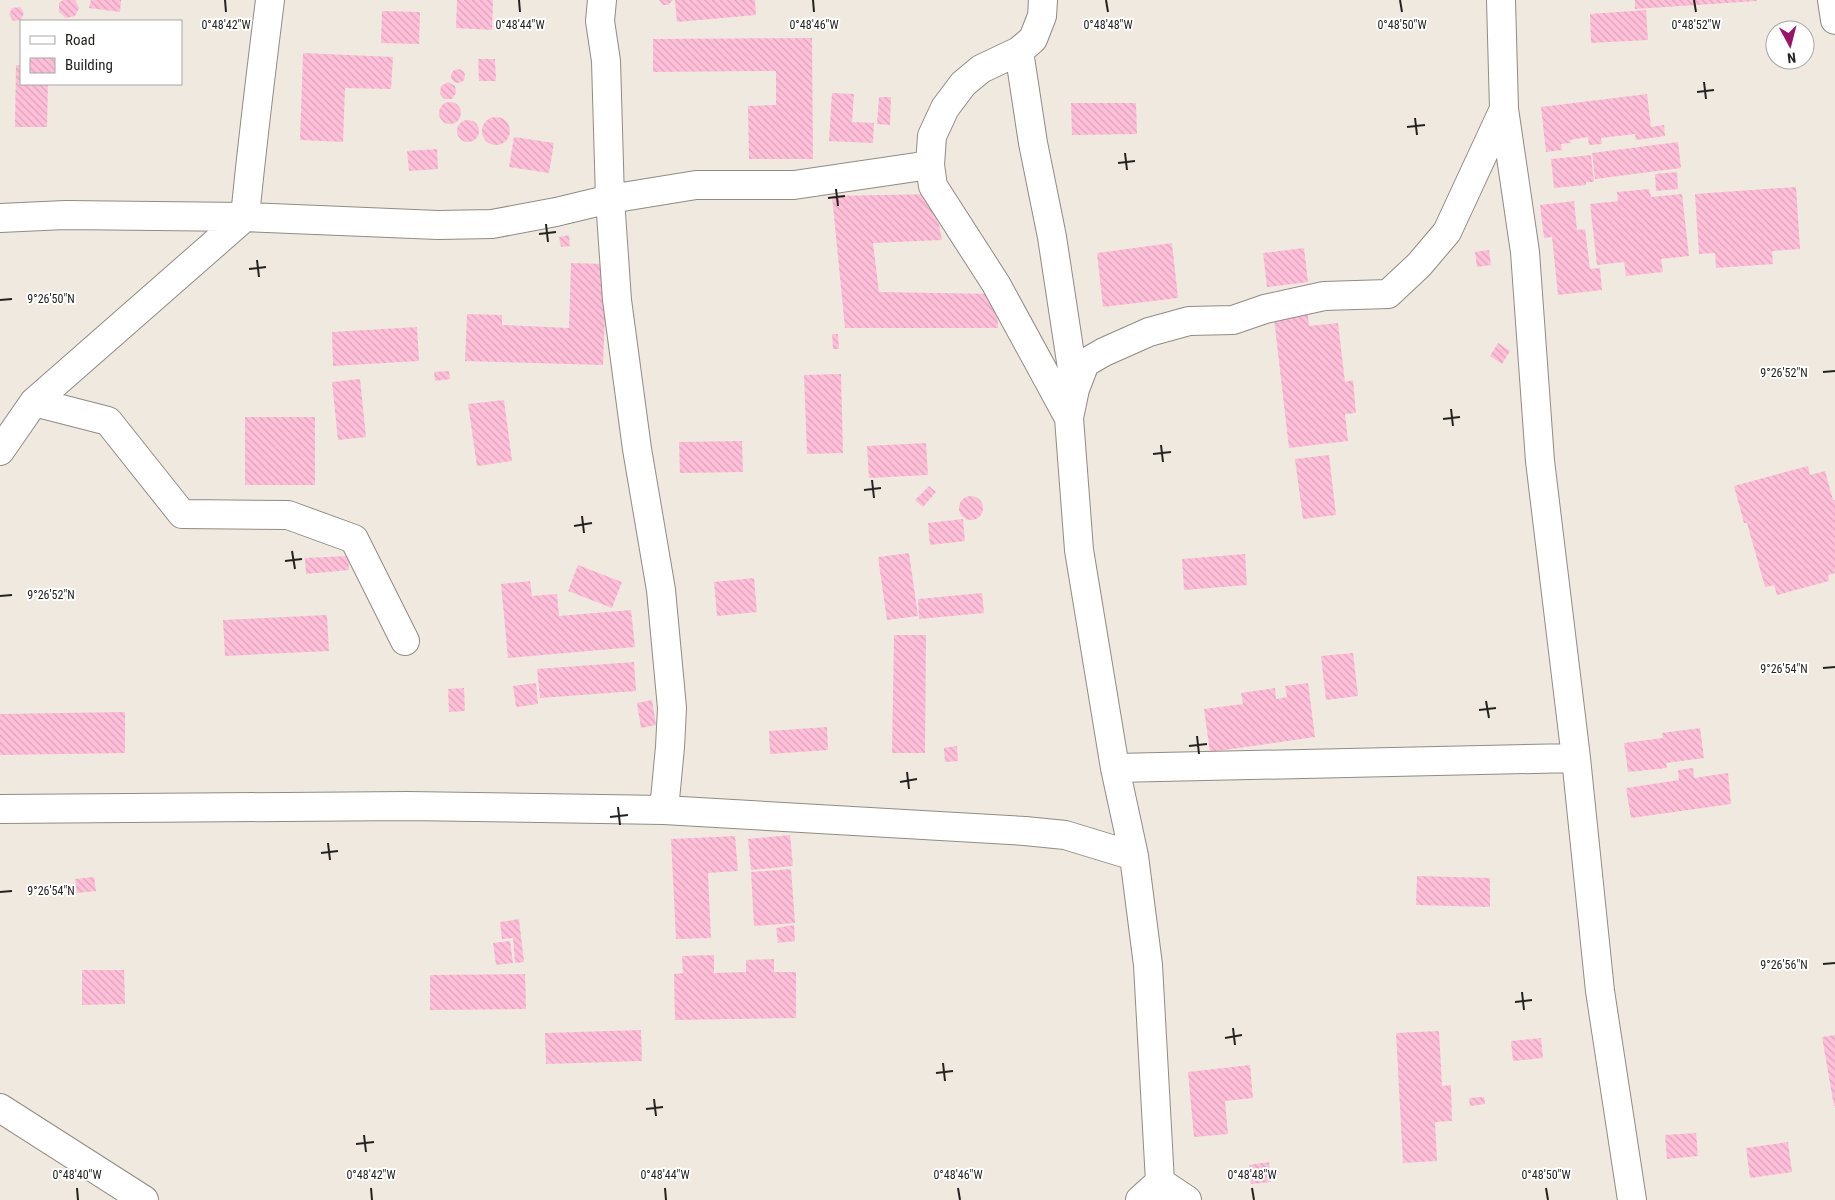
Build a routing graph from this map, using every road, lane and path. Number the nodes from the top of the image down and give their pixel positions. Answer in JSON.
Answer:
{"nodes":[{"id":1,"x":270,"y":0,"type":"edge"},
{"id":2,"x":602,"y":0,"type":"edge"},
{"id":3,"x":1043,"y":0,"type":"edge"},
{"id":4,"x":1501,"y":0,"type":"edge"},
{"id":5,"x":1832,"y":0,"type":"edge"},
{"id":6,"x":1835,"y":20,"type":"edge"},
{"id":7,"x":1019,"y":51,"type":"junction"},
{"id":8,"x":1504,"y":109,"type":"junction"},
{"id":9,"x":930,"y":165,"type":"junction"},
{"id":10,"x":610,"y":199,"type":"junction"},
{"id":11,"x":245,"y":217,"type":"junction"},
{"id":12,"x":0,"y":218,"type":"edge"},
{"id":13,"x":1075,"y":389,"type":"junction"},
{"id":14,"x":34,"y":402,"type":"junction"},
{"id":15,"x":1069,"y":418,"type":"junction"},
{"id":16,"x":0,"y":451,"type":"edge"},
{"id":17,"x":405,"y":641,"type":"dead end"},
{"id":18,"x":1576,"y":758,"type":"junction"},
{"id":19,"x":1115,"y":768,"type":"junction"},
{"id":20,"x":0,"y":809,"type":"edge"},
{"id":21,"x":664,"y":810,"type":"junction"},
{"id":22,"x":1134,"y":856,"type":"junction"},
{"id":23,"x":0,"y":1108,"type":"edge"},
{"id":24,"x":1160,"y":1182,"type":"junction"},
{"id":25,"x":144,"y":1200,"type":"edge"},
{"id":26,"x":1140,"y":1200,"type":"edge"},
{"id":27,"x":1187,"y":1200,"type":"edge"},
{"id":28,"x":1632,"y":1200,"type":"edge"}],
"edges":[{"from":1,"to":11,"type":"street"},
{"from":2,"to":10,"type":"street"},
{"from":3,"to":7,"type":"street"},
{"from":4,"to":8,"type":"street"},
{"from":5,"to":6,"type":"street"},
{"from":7,"to":9,"type":"street"},
{"from":7,"to":13,"type":"street"},
{"from":8,"to":13,"type":"street"},
{"from":8,"to":18,"type":"street"},
{"from":9,"to":10,"type":"street"},
{"from":9,"to":15,"type":"street"},
{"from":10,"to":11,"type":"street"},
{"from":10,"to":21,"type":"street"},
{"from":11,"to":12,"type":"street"},
{"from":11,"to":14,"type":"street"},
{"from":13,"to":15,"type":"street"},
{"from":14,"to":16,"type":"street"},
{"from":14,"to":17,"type":"street"},
{"from":15,"to":19,"type":"street"},
{"from":18,"to":19,"type":"street"},
{"from":18,"to":28,"type":"street"},
{"from":19,"to":22,"type":"street"},
{"from":20,"to":21,"type":"street"},
{"from":21,"to":22,"type":"street"},
{"from":22,"to":24,"type":"street"},
{"from":23,"to":25,"type":"street"},
{"from":24,"to":26,"type":"street"},
{"from":24,"to":27,"type":"street"}]}
